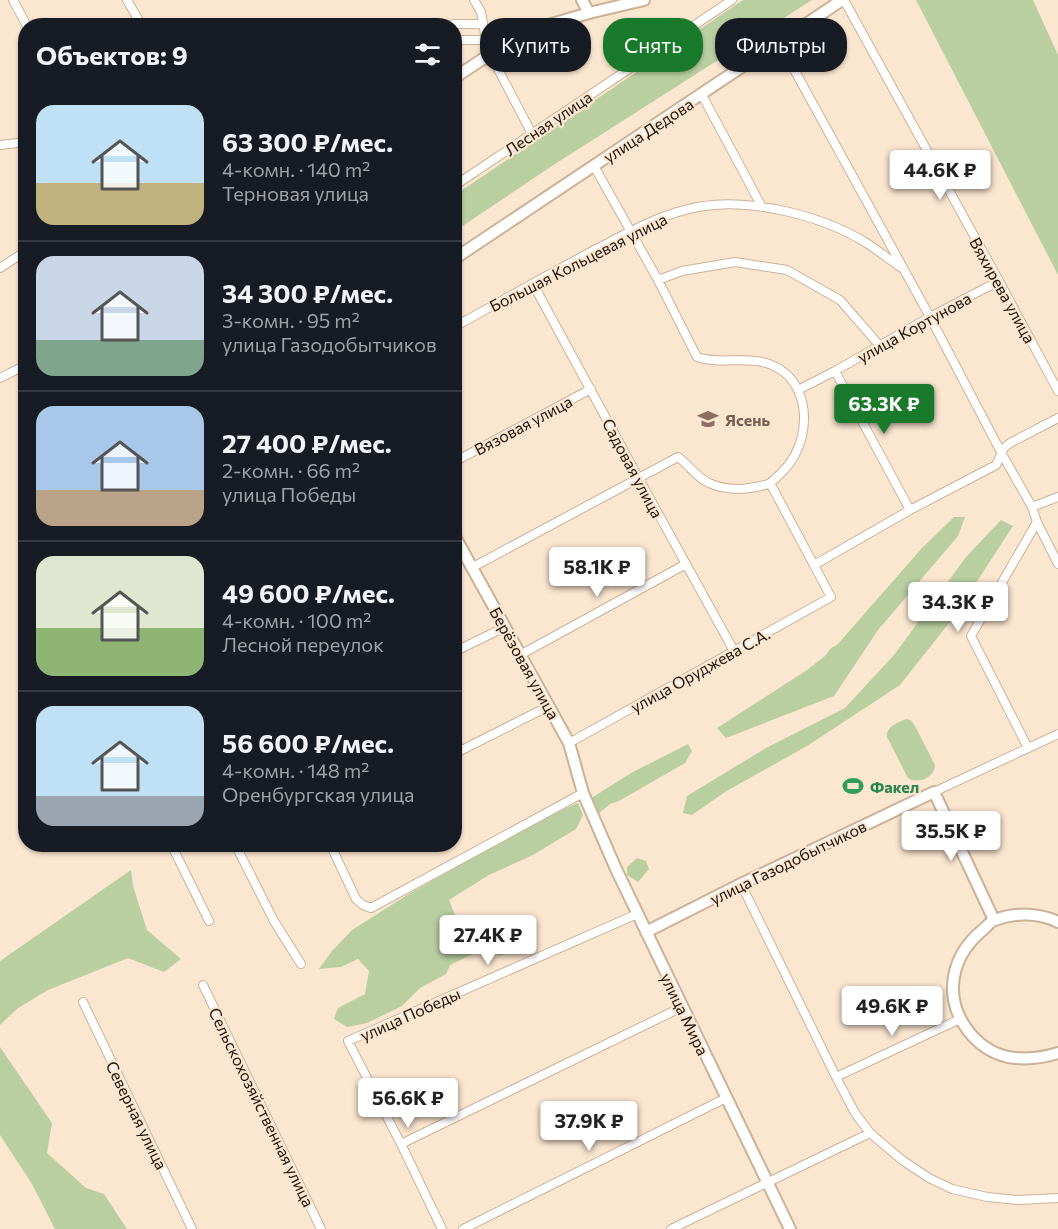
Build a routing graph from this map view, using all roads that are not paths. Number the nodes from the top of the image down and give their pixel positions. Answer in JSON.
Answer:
{"nodes":[{"id":1,"x":12,"y":0,"type":"edge"},
{"id":2,"x":127,"y":0,"type":"edge"},
{"id":3,"x":474,"y":0,"type":"edge"},
{"id":4,"x":582,"y":0,"type":"edge"},
{"id":5,"x":732,"y":0,"type":"edge"},
{"id":6,"x":843,"y":0,"type":"edge"},
{"id":7,"x":638,"y":1,"type":"edge"},
{"id":8,"x":589,"y":13,"type":"junction"},
{"id":9,"x":22,"y":18,"type":"edge"},
{"id":10,"x":137,"y":18,"type":"edge"},
{"id":11,"x":482,"y":18,"type":"edge"},
{"id":12,"x":572,"y":18,"type":"edge"},
{"id":13,"x":816,"y":18,"type":"edge"},
{"id":14,"x":462,"y":24,"type":"edge"},
{"id":15,"x":480,"y":24,"type":"edge"},
{"id":16,"x":462,"y":40,"type":"edge"},
{"id":17,"x":480,"y":40,"type":"edge"},
{"id":18,"x":480,"y":61,"type":"edge"},
{"id":19,"x":500,"y":72,"type":"edge"},
{"id":20,"x":735,"y":72,"type":"edge"},
{"id":21,"x":796,"y":72,"type":"edge"},
{"id":22,"x":462,"y":73,"type":"edge"},
{"id":23,"x":702,"y":95,"type":"junction"},
{"id":24,"x":532,"y":134,"type":"junction"},
{"id":25,"x":18,"y":143,"type":"edge"},
{"id":26,"x":0,"y":146,"type":"edge"},
{"id":27,"x":594,"y":166,"type":"junction"},
{"id":28,"x":462,"y":181,"type":"edge"},
{"id":29,"x":762,"y":207,"type":"junction"},
{"id":30,"x":631,"y":231,"type":"junction"},
{"id":31,"x":462,"y":254,"type":"edge"},
{"id":32,"x":18,"y":256,"type":"edge"},
{"id":33,"x":0,"y":268,"type":"edge"},
{"id":34,"x":905,"y":270,"type":"junction"},
{"id":35,"x":658,"y":280,"type":"junction"},
{"id":36,"x":999,"y":281,"type":"junction"},
{"id":37,"x":533,"y":284,"type":"junction"},
{"id":38,"x":930,"y":317,"type":"junction"},
{"id":39,"x":462,"y":323,"type":"edge"},
{"id":40,"x":880,"y":346,"type":"junction"},
{"id":41,"x":18,"y":369,"type":"edge"},
{"id":42,"x":835,"y":371,"type":"junction"},
{"id":43,"x":0,"y":378,"type":"edge"},
{"id":44,"x":591,"y":389,"type":"junction"},
{"id":45,"x":798,"y":390,"type":"junction"},
{"id":46,"x":1058,"y":391,"type":"edge"},
{"id":47,"x":1058,"y":418,"type":"edge"},
{"id":48,"x":1002,"y":454,"type":"junction"},
{"id":49,"x":462,"y":458,"type":"edge"},
{"id":50,"x":638,"y":477,"type":"junction"},
{"id":51,"x":770,"y":483,"type":"junction"},
{"id":52,"x":1058,"y":497,"type":"edge"},
{"id":53,"x":1032,"y":507,"type":"junction"},
{"id":54,"x":910,"y":510,"type":"junction"},
{"id":55,"x":1037,"y":522,"type":"junction"},
{"id":56,"x":462,"y":549,"type":"edge"},
{"id":57,"x":686,"y":564,"type":"junction"},
{"id":58,"x":1058,"y":564,"type":"edge"},
{"id":59,"x":814,"y":565,"type":"junction"},
{"id":60,"x":473,"y":567,"type":"junction"},
{"id":61,"x":505,"y":627,"type":"junction"},
{"id":62,"x":462,"y":648,"type":"edge"},
{"id":63,"x":734,"y":651,"type":"junction"},
{"id":64,"x":520,"y":655,"type":"junction"},
{"id":65,"x":549,"y":706,"type":"junction"},
{"id":66,"x":1058,"y":734,"type":"edge"},
{"id":67,"x":569,"y":742,"type":"junction"},
{"id":68,"x":1028,"y":748,"type":"junction"},
{"id":69,"x":462,"y":750,"type":"edge"},
{"id":70,"x":934,"y":792,"type":"junction"},
{"id":71,"x":583,"y":795,"type":"junction"},
{"id":72,"x":175,"y":852,"type":"edge"},
{"id":73,"x":239,"y":852,"type":"edge"},
{"id":74,"x":334,"y":852,"type":"edge"},
{"id":75,"x":741,"y":884,"type":"junction"},
{"id":76,"x":637,"y":914,"type":"junction"},
{"id":77,"x":994,"y":920,"type":"junction"},
{"id":78,"x":209,"y":921,"type":"dead end"},
{"id":79,"x":1058,"y":922,"type":"edge"},
{"id":80,"x":646,"y":932,"type":"junction"},
{"id":81,"x":301,"y":964,"type":"dead end"},
{"id":82,"x":203,"y":985,"type":"dead end"},
{"id":83,"x":83,"y":1002,"type":"dead end"},
{"id":84,"x":682,"y":1007,"type":"junction"},
{"id":85,"x":960,"y":1019,"type":"junction"},
{"id":86,"x":1058,"y":1053,"type":"edge"},
{"id":87,"x":836,"y":1077,"type":"junction"},
{"id":88,"x":726,"y":1098,"type":"junction"},
{"id":89,"x":870,"y":1133,"type":"junction"},
{"id":90,"x":401,"y":1144,"type":"junction"},
{"id":91,"x":767,"y":1182,"type":"junction"},
{"id":92,"x":1058,"y":1198,"type":"edge"},
{"id":93,"x":192,"y":1229,"type":"edge"},
{"id":94,"x":321,"y":1229,"type":"edge"},
{"id":95,"x":442,"y":1229,"type":"edge"},
{"id":96,"x":463,"y":1229,"type":"edge"},
{"id":97,"x":671,"y":1229,"type":"edge"},
{"id":98,"x":790,"y":1229,"type":"edge"}],
"edges":[{"from":1,"to":9,"type":"street"},
{"from":2,"to":10,"type":"street"},
{"from":3,"to":11,"type":"street"},
{"from":4,"to":8,"type":"street"},
{"from":5,"to":24,"type":"street","name":"Лесная улица"},
{"from":6,"to":13,"type":"street","name":"улица Дедова"},
{"from":6,"to":36,"type":"street","name":"Вяхирева улица"},
{"from":7,"to":8,"type":"street"},
{"from":8,"to":12,"type":"street"},
{"from":14,"to":15,"type":"street"},
{"from":16,"to":17,"type":"street"},
{"from":18,"to":22,"type":"street"},
{"from":19,"to":24,"type":"street"},
{"from":20,"to":23,"type":"street","name":"улица Дедова"},
{"from":21,"to":34,"type":"street"},
{"from":23,"to":27,"type":"street","name":"улица Дедова"},
{"from":23,"to":29,"type":"street"},
{"from":24,"to":28,"type":"street","name":"Лесная улица"},
{"from":25,"to":26,"type":"street"},
{"from":27,"to":30,"type":"street"},
{"from":27,"to":31,"type":"street","name":"улица Дедова"},
{"from":29,"to":30,"type":"street","name":"Большая Кольцевая улица"},
{"from":29,"to":34,"type":"street","name":"Большая Кольцевая улица"},
{"from":30,"to":35,"type":"street"},
{"from":30,"to":37,"type":"street","name":"Большая Кольцевая улица"},
{"from":32,"to":33,"type":"street"},
{"from":34,"to":38,"type":"street"},
{"from":35,"to":40,"type":"street"},
{"from":35,"to":45,"type":"street"},
{"from":36,"to":38,"type":"street","name":"улица Кортунова"},
{"from":36,"to":46,"type":"street","name":"Вяхирева улица"},
{"from":37,"to":39,"type":"street","name":"Большая Кольцевая улица"},
{"from":37,"to":44,"type":"street","name":"Садовая улица"},
{"from":38,"to":40,"type":"street","name":"улица Кортунова"},
{"from":38,"to":48,"type":"street"},
{"from":40,"to":42,"type":"street","name":"улица Кортунова"},
{"from":41,"to":43,"type":"street"},
{"from":42,"to":45,"type":"street","name":"улица Кортунова"},
{"from":42,"to":54,"type":"street"},
{"from":44,"to":49,"type":"street","name":"Вязовая улица"},
{"from":44,"to":50,"type":"street","name":"Садовая улица"},
{"from":45,"to":51,"type":"street"},
{"from":47,"to":48,"type":"street"},
{"from":48,"to":53,"type":"street"},
{"from":48,"to":54,"type":"street"},
{"from":50,"to":51,"type":"street"},
{"from":50,"to":57,"type":"street","name":"Садовая улица"},
{"from":50,"to":60,"type":"street"},
{"from":51,"to":59,"type":"street"},
{"from":52,"to":53,"type":"street"},
{"from":53,"to":55,"type":"street"},
{"from":54,"to":59,"type":"street"},
{"from":55,"to":58,"type":"street"},
{"from":55,"to":68,"type":"street"},
{"from":56,"to":60,"type":"street","name":"Берёзовая улица"},
{"from":57,"to":63,"type":"street","name":"Садовая улица"},
{"from":57,"to":64,"type":"street"},
{"from":59,"to":63,"type":"street","name":"улица Оруджева С.А."},
{"from":60,"to":61,"type":"street","name":"Берёзовая улица"},
{"from":61,"to":62,"type":"street"},
{"from":61,"to":64,"type":"street","name":"Берёзовая улица"},
{"from":63,"to":67,"type":"street","name":"улица Оруджева С.А."},
{"from":64,"to":65,"type":"street","name":"Берёзовая улица"},
{"from":65,"to":67,"type":"street","name":"Берёзовая улица"},
{"from":65,"to":69,"type":"street"},
{"from":66,"to":68,"type":"street","name":"улица Газодобытчиков"},
{"from":67,"to":71,"type":"street","name":"Берёзовая улица"},
{"from":68,"to":70,"type":"street","name":"улица Газодобытчиков"},
{"from":70,"to":75,"type":"street","name":"улица Газодобытчиков"},
{"from":70,"to":77,"type":"street"},
{"from":71,"to":74,"type":"street"},
{"from":71,"to":76,"type":"street","name":"улица Мира"},
{"from":72,"to":78,"type":"street"},
{"from":73,"to":81,"type":"street"},
{"from":75,"to":80,"type":"street","name":"улица Газодобытчиков"},
{"from":75,"to":87,"type":"street"},
{"from":76,"to":80,"type":"street","name":"улица Мира"},
{"from":76,"to":90,"type":"street","name":"улица Победы"},
{"from":77,"to":79,"type":"street"},
{"from":77,"to":85,"type":"street"},
{"from":80,"to":84,"type":"street","name":"улица Мира"},
{"from":82,"to":94,"type":"street","name":"Сельскохозяйственная улица"},
{"from":83,"to":93,"type":"street","name":"Северная улица"},
{"from":84,"to":88,"type":"street","name":"улица Мира"},
{"from":84,"to":90,"type":"street"},
{"from":85,"to":86,"type":"street"},
{"from":85,"to":87,"type":"street"},
{"from":87,"to":89,"type":"street"},
{"from":88,"to":91,"type":"street","name":"улица Мира"},
{"from":88,"to":96,"type":"street"},
{"from":89,"to":91,"type":"street"},
{"from":89,"to":92,"type":"street"},
{"from":90,"to":95,"type":"street"},
{"from":91,"to":97,"type":"street"},
{"from":91,"to":98,"type":"street","name":"улица Мира"}]}
